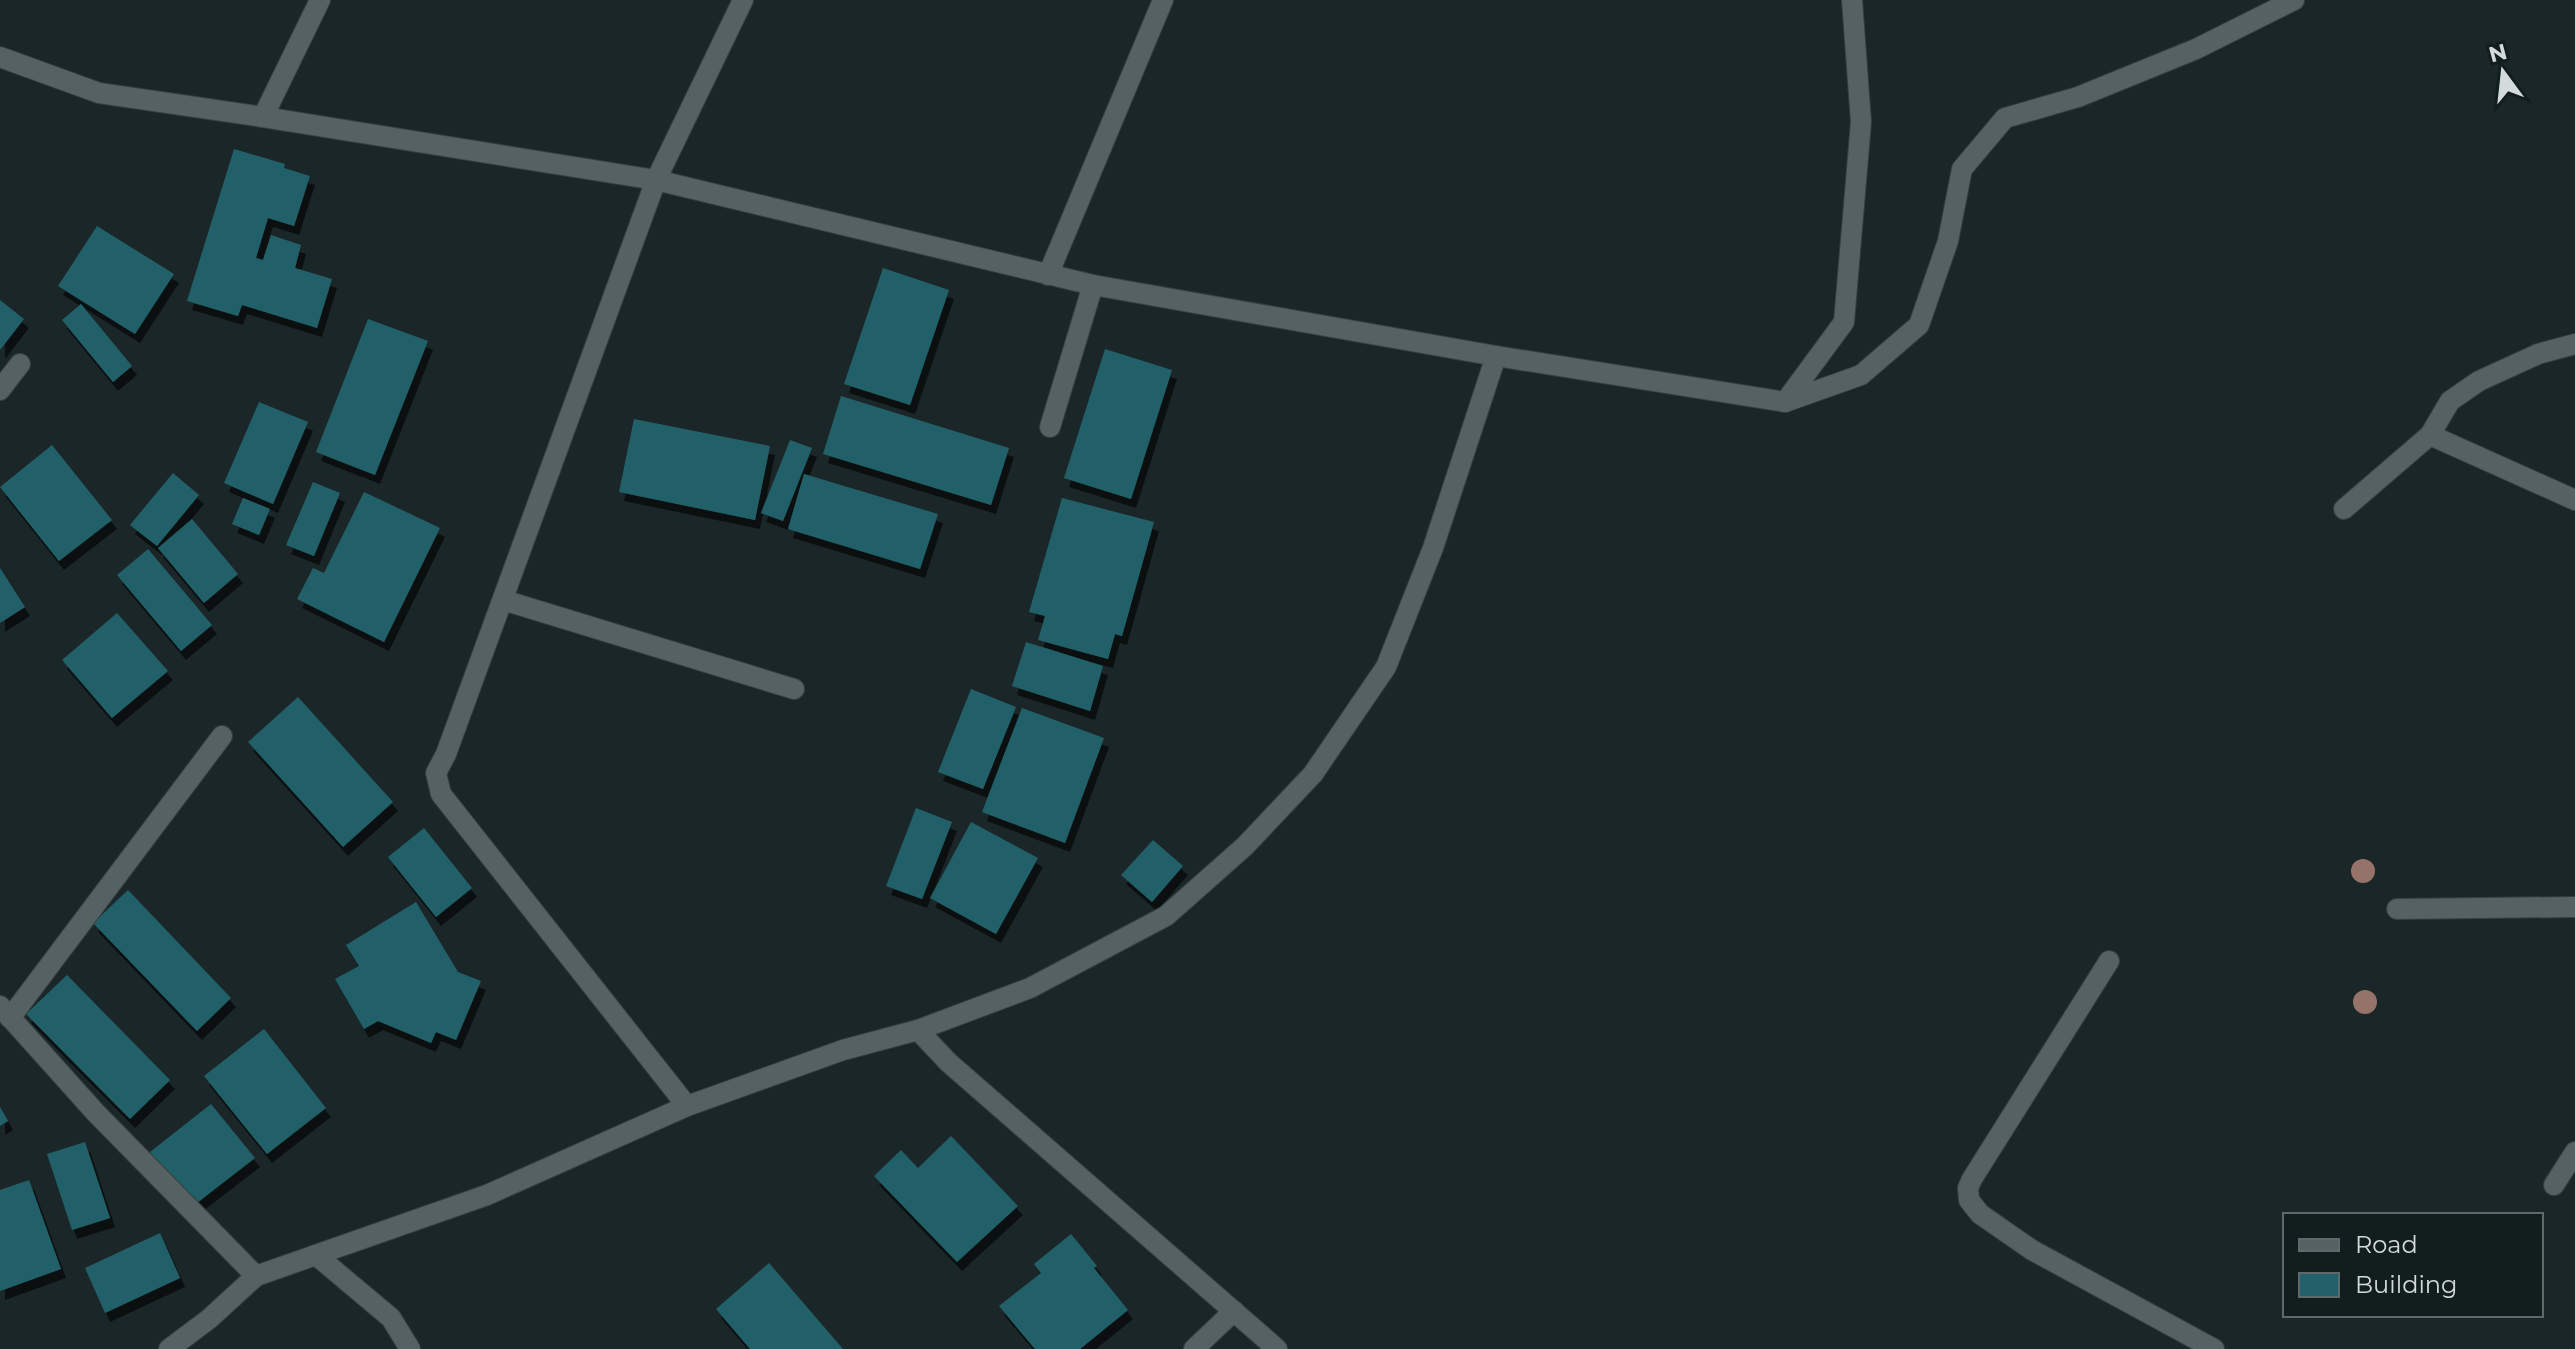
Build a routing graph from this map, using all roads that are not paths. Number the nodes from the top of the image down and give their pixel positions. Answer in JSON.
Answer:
{"nodes":[{"id":1,"x":320,"y":0,"type":"edge"},
{"id":2,"x":743,"y":0,"type":"edge"},
{"id":3,"x":1163,"y":0,"type":"edge"},
{"id":4,"x":1852,"y":0,"type":"edge"},
{"id":5,"x":2294,"y":0,"type":"edge"},
{"id":6,"x":0,"y":57,"type":"edge"},
{"id":7,"x":263,"y":117,"type":"junction"},
{"id":8,"x":656,"y":180,"type":"junction"},
{"id":9,"x":1048,"y":275,"type":"junction"},
{"id":10,"x":1093,"y":285,"type":"junction"},
{"id":11,"x":2575,"y":344,"type":"edge"},
{"id":12,"x":1496,"y":356,"type":"junction"},
{"id":13,"x":20,"y":364,"type":"dead end"},
{"id":14,"x":0,"y":390,"type":"edge"},
{"id":15,"x":1785,"y":402,"type":"junction"},
{"id":16,"x":1050,"y":427,"type":"dead end"},
{"id":17,"x":2430,"y":435,"type":"junction"},
{"id":18,"x":2575,"y":500,"type":"edge"},
{"id":19,"x":2344,"y":509,"type":"dead end"},
{"id":20,"x":503,"y":600,"type":"junction"},
{"id":21,"x":794,"y":689,"type":"dead end"},
{"id":22,"x":222,"y":736,"type":"dead end"},
{"id":23,"x":2575,"y":907,"type":"edge"},
{"id":24,"x":2397,"y":909,"type":"dead end"},
{"id":25,"x":2109,"y":961,"type":"dead end"},
{"id":26,"x":5,"y":1012,"type":"edge"},
{"id":27,"x":918,"y":1030,"type":"junction"},
{"id":28,"x":687,"y":1106,"type":"junction"},
{"id":29,"x":2575,"y":1152,"type":"edge"},
{"id":30,"x":2554,"y":1185,"type":"dead end"},
{"id":31,"x":316,"y":1255,"type":"junction"},
{"id":32,"x":256,"y":1276,"type":"junction"},
{"id":33,"x":1234,"y":1311,"type":"junction"},
{"id":34,"x":169,"y":1349,"type":"edge"},
{"id":35,"x":410,"y":1349,"type":"edge"},
{"id":36,"x":1194,"y":1349,"type":"edge"},
{"id":37,"x":1277,"y":1349,"type":"edge"},
{"id":38,"x":2214,"y":1349,"type":"edge"}],
"edges":[{"from":1,"to":7,"type":"street"},
{"from":2,"to":8,"type":"street"},
{"from":3,"to":9,"type":"street"},
{"from":4,"to":15,"type":"street"},
{"from":5,"to":15,"type":"street"},
{"from":6,"to":7,"type":"street"},
{"from":7,"to":8,"type":"street"},
{"from":8,"to":9,"type":"street"},
{"from":8,"to":20,"type":"street"},
{"from":9,"to":10,"type":"street"},
{"from":10,"to":12,"type":"street"},
{"from":10,"to":16,"type":"street"},
{"from":11,"to":17,"type":"street"},
{"from":12,"to":15,"type":"street"},
{"from":12,"to":27,"type":"street"},
{"from":13,"to":14,"type":"street"},
{"from":17,"to":18,"type":"street"},
{"from":17,"to":19,"type":"street"},
{"from":20,"to":21,"type":"street"},
{"from":20,"to":28,"type":"street"},
{"from":22,"to":26,"type":"street"},
{"from":23,"to":24,"type":"street"},
{"from":25,"to":38,"type":"street"},
{"from":26,"to":32,"type":"street"},
{"from":27,"to":28,"type":"street"},
{"from":27,"to":33,"type":"street"},
{"from":28,"to":31,"type":"street"},
{"from":29,"to":30,"type":"street"},
{"from":31,"to":32,"type":"street"},
{"from":31,"to":35,"type":"street"},
{"from":32,"to":34,"type":"street"},
{"from":33,"to":36,"type":"street"},
{"from":33,"to":37,"type":"street"}]}
